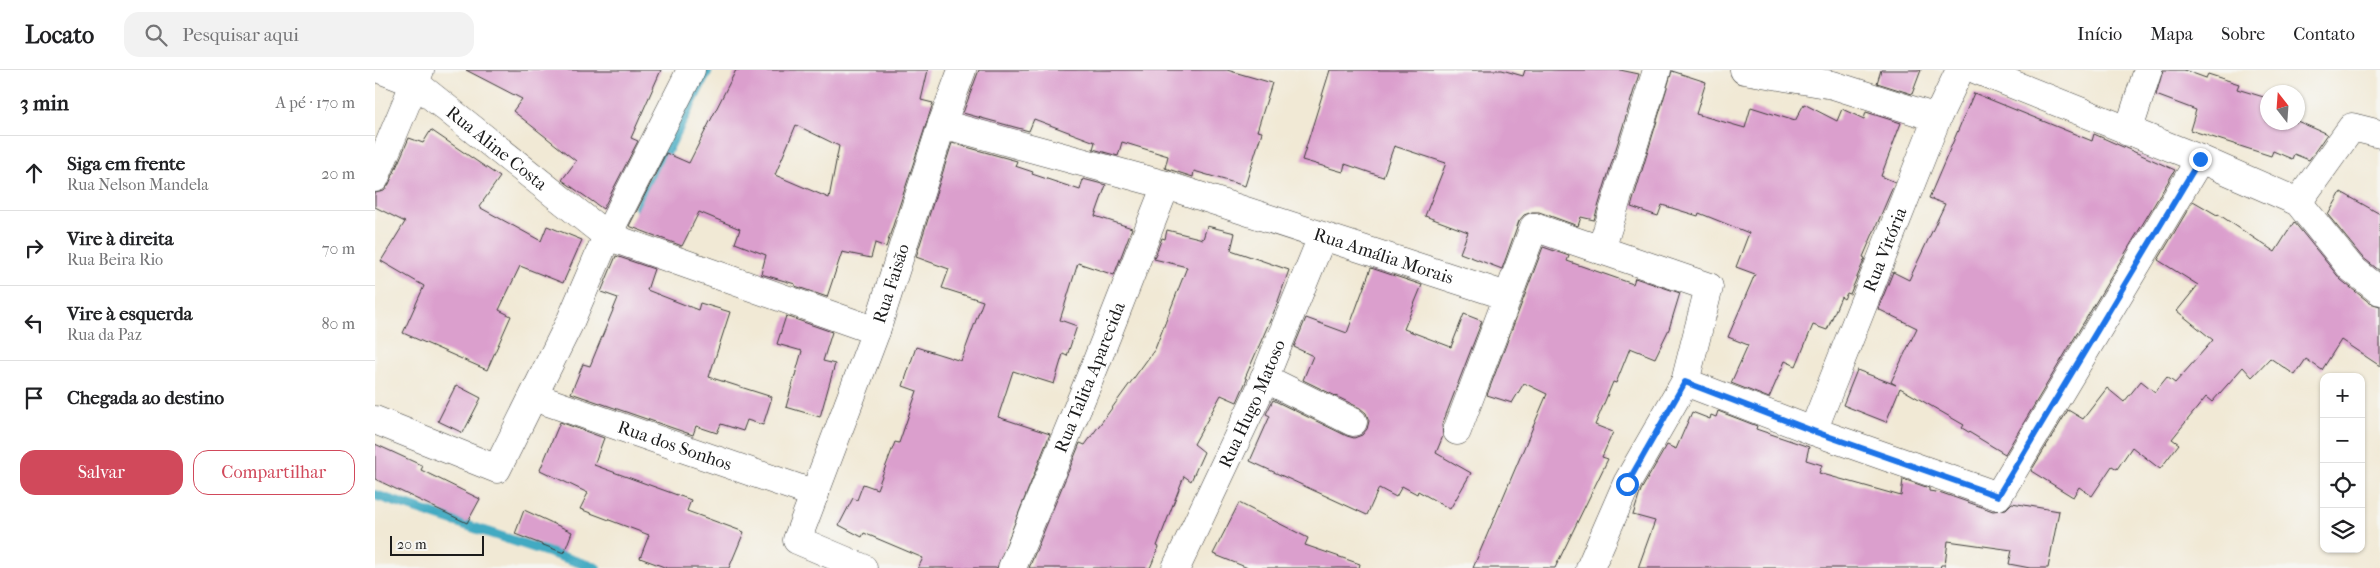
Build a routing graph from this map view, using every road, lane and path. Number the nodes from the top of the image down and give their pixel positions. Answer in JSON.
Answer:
{"nodes":[{"id":1,"x":381,"y":70,"type":"edge"},
{"id":2,"x":691,"y":70,"type":"edge"},
{"id":3,"x":962,"y":70,"type":"edge"},
{"id":4,"x":1657,"y":70,"type":"edge"},
{"id":5,"x":1745,"y":70,"type":"edge"},
{"id":6,"x":1960,"y":70,"type":"edge"},
{"id":7,"x":1977,"y":70,"type":"edge"},
{"id":8,"x":2148,"y":70,"type":"edge"},
{"id":9,"x":417,"y":77,"type":"edge"},
{"id":10,"x":1937,"y":118,"type":"junction"},
{"id":11,"x":942,"y":124,"type":"junction"},
{"id":12,"x":2128,"y":132,"type":"junction"},
{"id":13,"x":2380,"y":134,"type":"edge"},
{"id":14,"x":2200,"y":159,"type":"junction"},
{"id":15,"x":375,"y":178,"type":"edge"},
{"id":16,"x":1166,"y":185,"type":"junction"},
{"id":17,"x":2298,"y":202,"type":"junction"},
{"id":18,"x":607,"y":236,"type":"junction"},
{"id":19,"x":1322,"y":237,"type":"junction"},
{"id":20,"x":1601,"y":250,"type":"junction"},
{"id":21,"x":2380,"y":291,"type":"edge"},
{"id":22,"x":1507,"y":296,"type":"junction"},
{"id":23,"x":876,"y":331,"type":"junction"},
{"id":24,"x":1264,"y":378,"type":"junction"},
{"id":25,"x":1685,"y":382,"type":"junction"},
{"id":26,"x":534,"y":397,"type":"junction"},
{"id":27,"x":375,"y":420,"type":"edge"},
{"id":28,"x":1353,"y":422,"type":"dead end"},
{"id":29,"x":1457,"y":431,"type":"dead end"},
{"id":30,"x":1813,"y":431,"type":"junction"},
{"id":31,"x":815,"y":494,"type":"junction"},
{"id":32,"x":863,"y":568,"type":"edge"},
{"id":33,"x":1012,"y":568,"type":"edge"},
{"id":34,"x":1175,"y":568,"type":"edge"},
{"id":35,"x":1590,"y":568,"type":"edge"}],
"edges":[{"from":1,"to":9,"type":"street","name":"Rua Aline Costa"},
{"from":2,"to":18,"type":"street"},
{"from":3,"to":11,"type":"street","name":"Rua Faisão"},
{"from":4,"to":20,"type":"street"},
{"from":5,"to":10,"type":"street"},
{"from":6,"to":10,"type":"street","name":"Rua Vitória"},
{"from":7,"to":12,"type":"street"},
{"from":8,"to":12,"type":"street"},
{"from":9,"to":15,"type":"street"},
{"from":9,"to":18,"type":"street","name":"Rua Aline Costa"},
{"from":10,"to":30,"type":"street","name":"Rua Vitória"},
{"from":11,"to":16,"type":"street","name":"Rua Amália Morais"},
{"from":11,"to":23,"type":"street","name":"Rua Faisão"},
{"from":12,"to":14,"type":"street"},
{"from":13,"to":17,"type":"street"},
{"from":14,"to":17,"type":"street"},
{"from":14,"to":30,"type":"street"},
{"from":16,"to":19,"type":"street","name":"Rua Amália Morais"},
{"from":16,"to":33,"type":"street","name":"Rua Talita Aparecida"},
{"from":17,"to":21,"type":"street"},
{"from":18,"to":23,"type":"street","name":"Rua Aline Costa"},
{"from":18,"to":26,"type":"street"},
{"from":19,"to":22,"type":"street","name":"Rua Amália Morais"},
{"from":19,"to":24,"type":"street","name":"Rua Hugo Matoso"},
{"from":20,"to":22,"type":"street"},
{"from":20,"to":25,"type":"street"},
{"from":22,"to":29,"type":"street"},
{"from":23,"to":31,"type":"street","name":"Rua Faisão"},
{"from":24,"to":28,"type":"street"},
{"from":24,"to":34,"type":"street","name":"Rua Hugo Matoso"},
{"from":25,"to":30,"type":"street"},
{"from":25,"to":35,"type":"street"},
{"from":26,"to":27,"type":"street"},
{"from":26,"to":31,"type":"street","name":"Rua dos Sonhos"},
{"from":31,"to":32,"type":"street","name":"Rua Faisão"}]}
